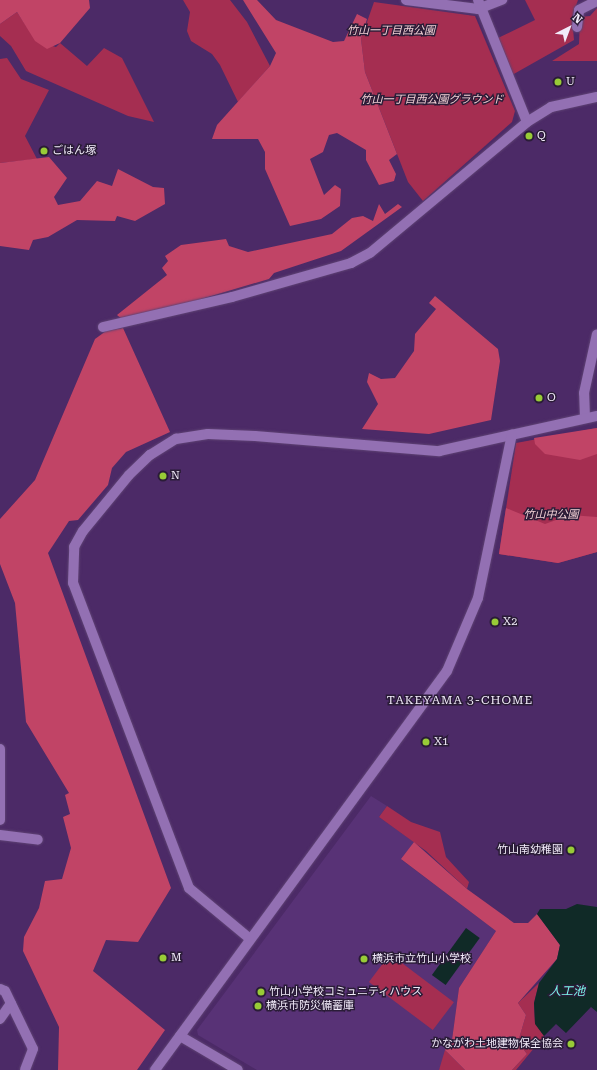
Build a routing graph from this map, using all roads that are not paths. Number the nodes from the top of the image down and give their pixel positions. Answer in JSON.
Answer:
{"nodes":[{"id":1,"x":406,"y":0,"type":"edge"},
{"id":2,"x":502,"y":0,"type":"edge"},
{"id":3,"x":597,"y":1,"type":"edge"},
{"id":4,"x":478,"y":4,"type":"edge"},
{"id":5,"x":577,"y":28,"type":"dead end"},
{"id":6,"x":597,"y":97,"type":"edge"},
{"id":7,"x":527,"y":122,"type":"junction"},
{"id":8,"x":103,"y":327,"type":"dead end"},
{"id":9,"x":597,"y":334,"type":"edge"},
{"id":10,"x":597,"y":416,"type":"edge"},
{"id":11,"x":585,"y":418,"type":"junction"},
{"id":12,"x":512,"y":434,"type":"junction"},
{"id":13,"x":0,"y":749,"type":"edge"},
{"id":14,"x":0,"y":820,"type":"edge"},
{"id":15,"x":0,"y":835,"type":"edge"},
{"id":16,"x":38,"y":840,"type":"dead end"},
{"id":17,"x":249,"y":938,"type":"junction"},
{"id":18,"x":0,"y":989,"type":"edge"},
{"id":19,"x":11,"y":1003,"type":"junction"},
{"id":20,"x":0,"y":1019,"type":"edge"},
{"id":21,"x":180,"y":1036,"type":"junction"},
{"id":22,"x":25,"y":1070,"type":"edge"},
{"id":23,"x":155,"y":1070,"type":"edge"},
{"id":24,"x":238,"y":1070,"type":"edge"}],
"edges":[{"from":1,"to":4,"type":"street"},
{"from":2,"to":4,"type":"street"},
{"from":3,"to":5,"type":"street"},
{"from":4,"to":7,"type":"street"},
{"from":6,"to":7,"type":"street"},
{"from":7,"to":8,"type":"street"},
{"from":9,"to":11,"type":"street"},
{"from":10,"to":11,"type":"street"},
{"from":11,"to":12,"type":"street"},
{"from":12,"to":17,"type":"street"},
{"from":12,"to":17,"type":"street"},
{"from":13,"to":14,"type":"street"},
{"from":15,"to":16,"type":"street"},
{"from":17,"to":21,"type":"street"},
{"from":18,"to":19,"type":"street"},
{"from":19,"to":20,"type":"street"},
{"from":19,"to":22,"type":"street"},
{"from":21,"to":23,"type":"street"},
{"from":21,"to":24,"type":"street"}]}
